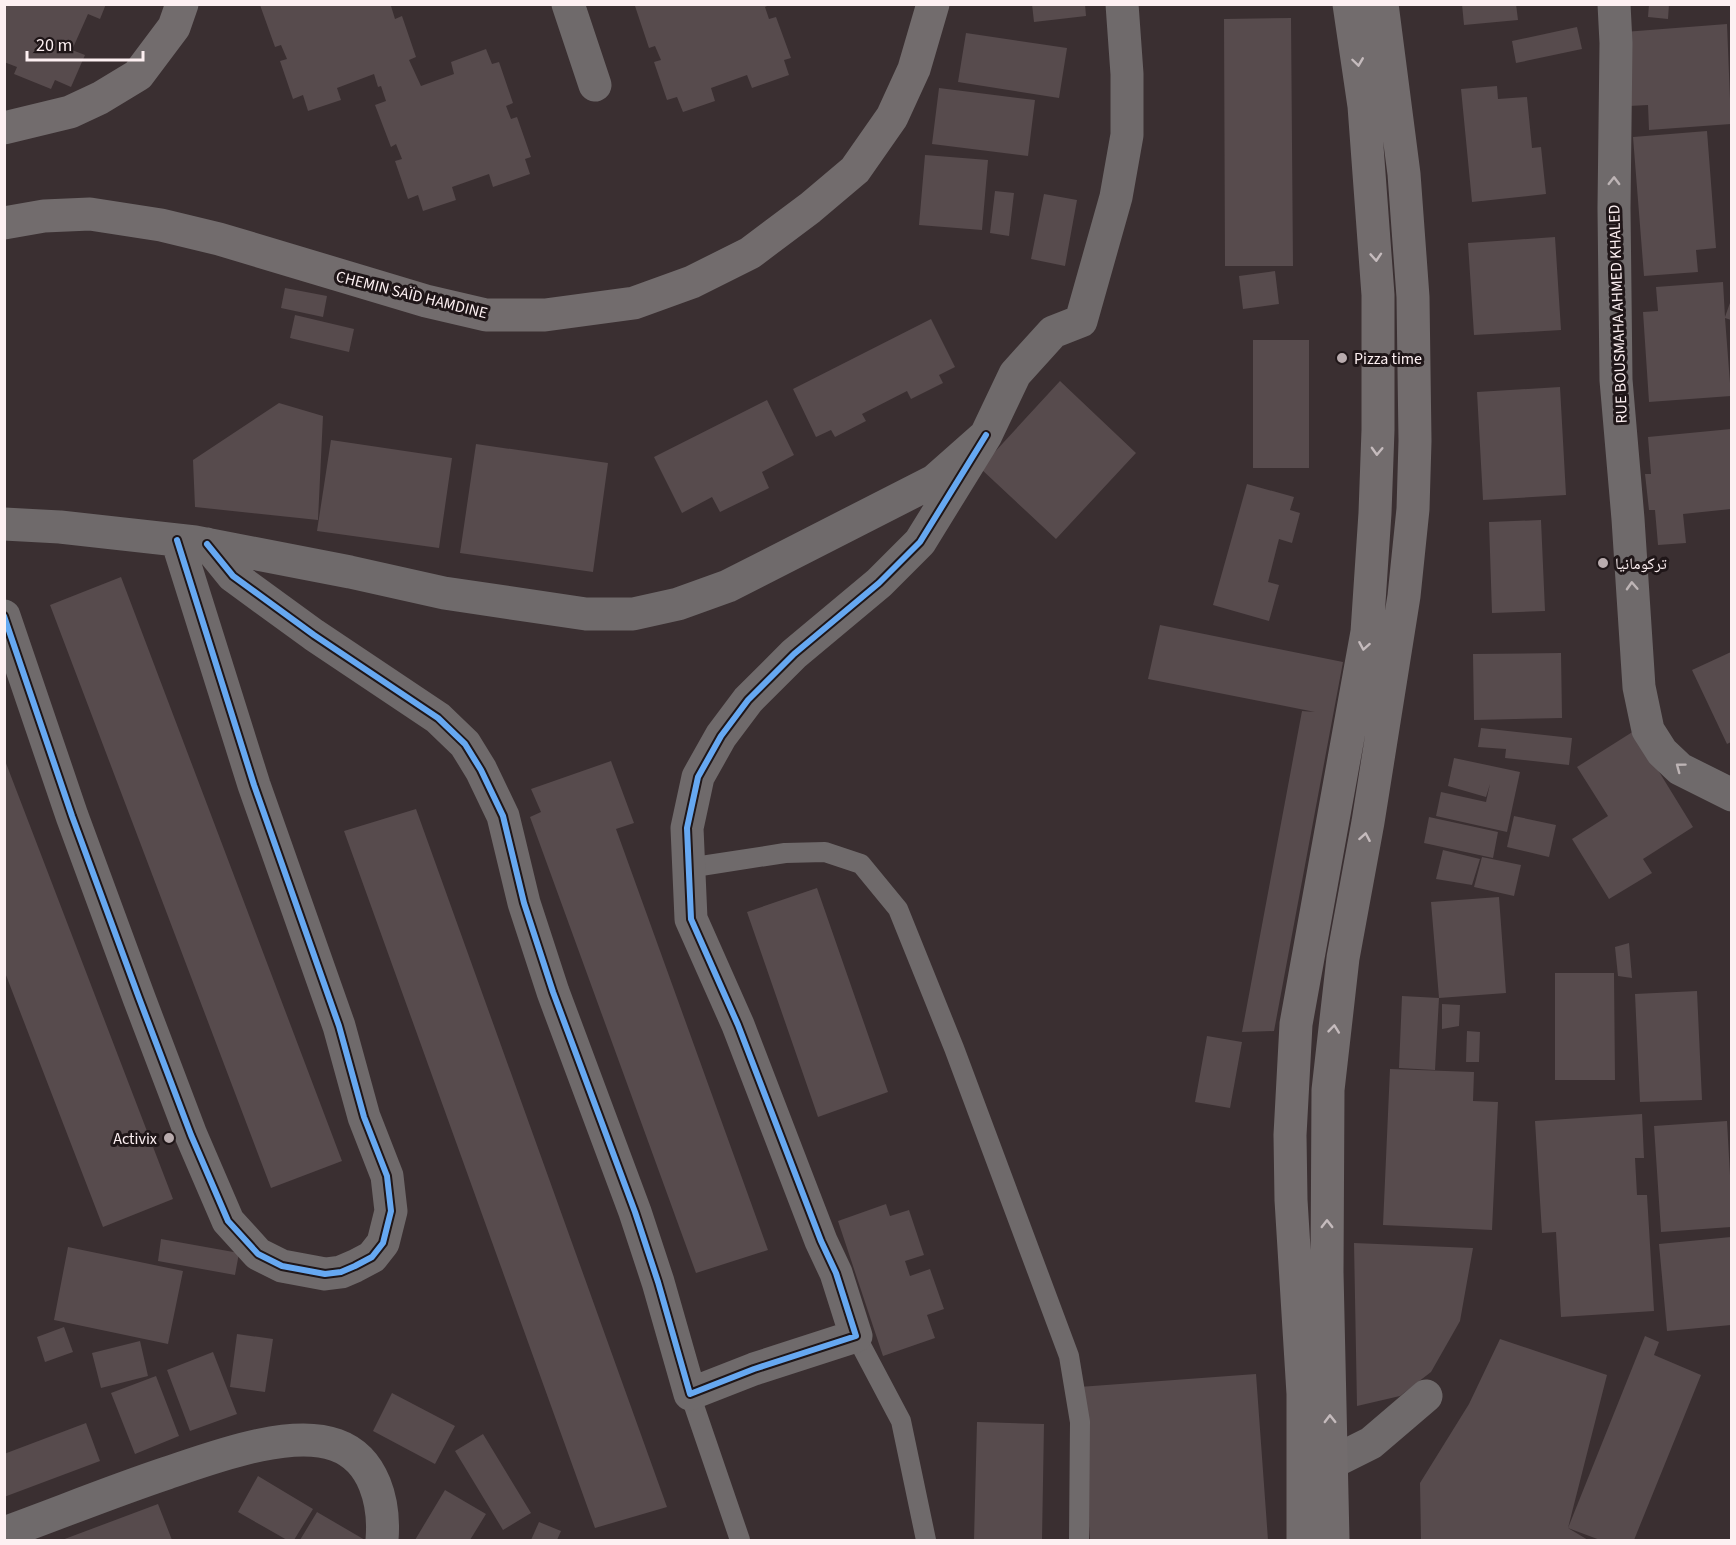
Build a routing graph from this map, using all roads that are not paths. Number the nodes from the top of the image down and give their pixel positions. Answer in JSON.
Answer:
{"nodes":[{"id":1,"x":182,"y":4,"type":"edge"},
{"id":2,"x":568,"y":4,"type":"edge"},
{"id":3,"x":933,"y":4,"type":"edge"},
{"id":4,"x":1122,"y":4,"type":"edge"},
{"id":5,"x":1350,"y":4,"type":"edge"},
{"id":6,"x":1382,"y":4,"type":"edge"},
{"id":7,"x":1614,"y":4,"type":"edge"},
{"id":8,"x":594,"y":85,"type":"dead end"},
{"id":9,"x":4,"y":128,"type":"edge"},
{"id":10,"x":4,"y":222,"type":"edge"},
{"id":11,"x":986,"y":435,"type":"junction"},
{"id":12,"x":4,"y":524,"type":"edge"},
{"id":13,"x":192,"y":542,"type":"junction"},
{"id":14,"x":4,"y":615,"type":"edge"},
{"id":15,"x":1731,"y":795,"type":"edge"},
{"id":16,"x":688,"y":868,"type":"junction"},
{"id":17,"x":856,"y":1336,"type":"junction"},
{"id":18,"x":690,"y":1394,"type":"junction"},
{"id":19,"x":1426,"y":1396,"type":"dead end"},
{"id":20,"x":1331,"y":1463,"type":"junction"},
{"id":21,"x":4,"y":1533,"type":"edge"},
{"id":22,"x":382,"y":1540,"type":"edge"},
{"id":23,"x":740,"y":1540,"type":"edge"},
{"id":24,"x":926,"y":1540,"type":"edge"},
{"id":25,"x":1079,"y":1540,"type":"edge"},
{"id":26,"x":1303,"y":1540,"type":"edge"},
{"id":27,"x":1333,"y":1540,"type":"edge"}],
"edges":[{"from":1,"to":9,"type":"main road"},
{"from":2,"to":8,"type":"street"},
{"from":3,"to":10,"type":"main road","name":"CHEMIN SAÏD HAMDINE"},
{"from":4,"to":11,"type":"street"},
{"from":5,"to":26,"type":"main road","one_way":true},
{"from":20,"to":6,"type":"main road","one_way":true},
{"from":15,"to":7,"type":"street","name":"RUE BOUSMAHA AHMED KHALED","one_way":true},
{"from":11,"to":13,"type":"street"},
{"from":11,"to":16,"type":"street"},
{"from":12,"to":13,"type":"street"},
{"from":13,"to":14,"type":"street"},
{"from":13,"to":18,"type":"street"},
{"from":16,"to":17,"type":"street"},
{"from":16,"to":25,"type":"lane"},
{"from":17,"to":18,"type":"street"},
{"from":17,"to":24,"type":"lane"},
{"from":18,"to":23,"type":"lane"},
{"from":19,"to":20,"type":"street"},
{"from":20,"to":27,"type":"main road"},
{"from":21,"to":22,"type":"street"}]}
